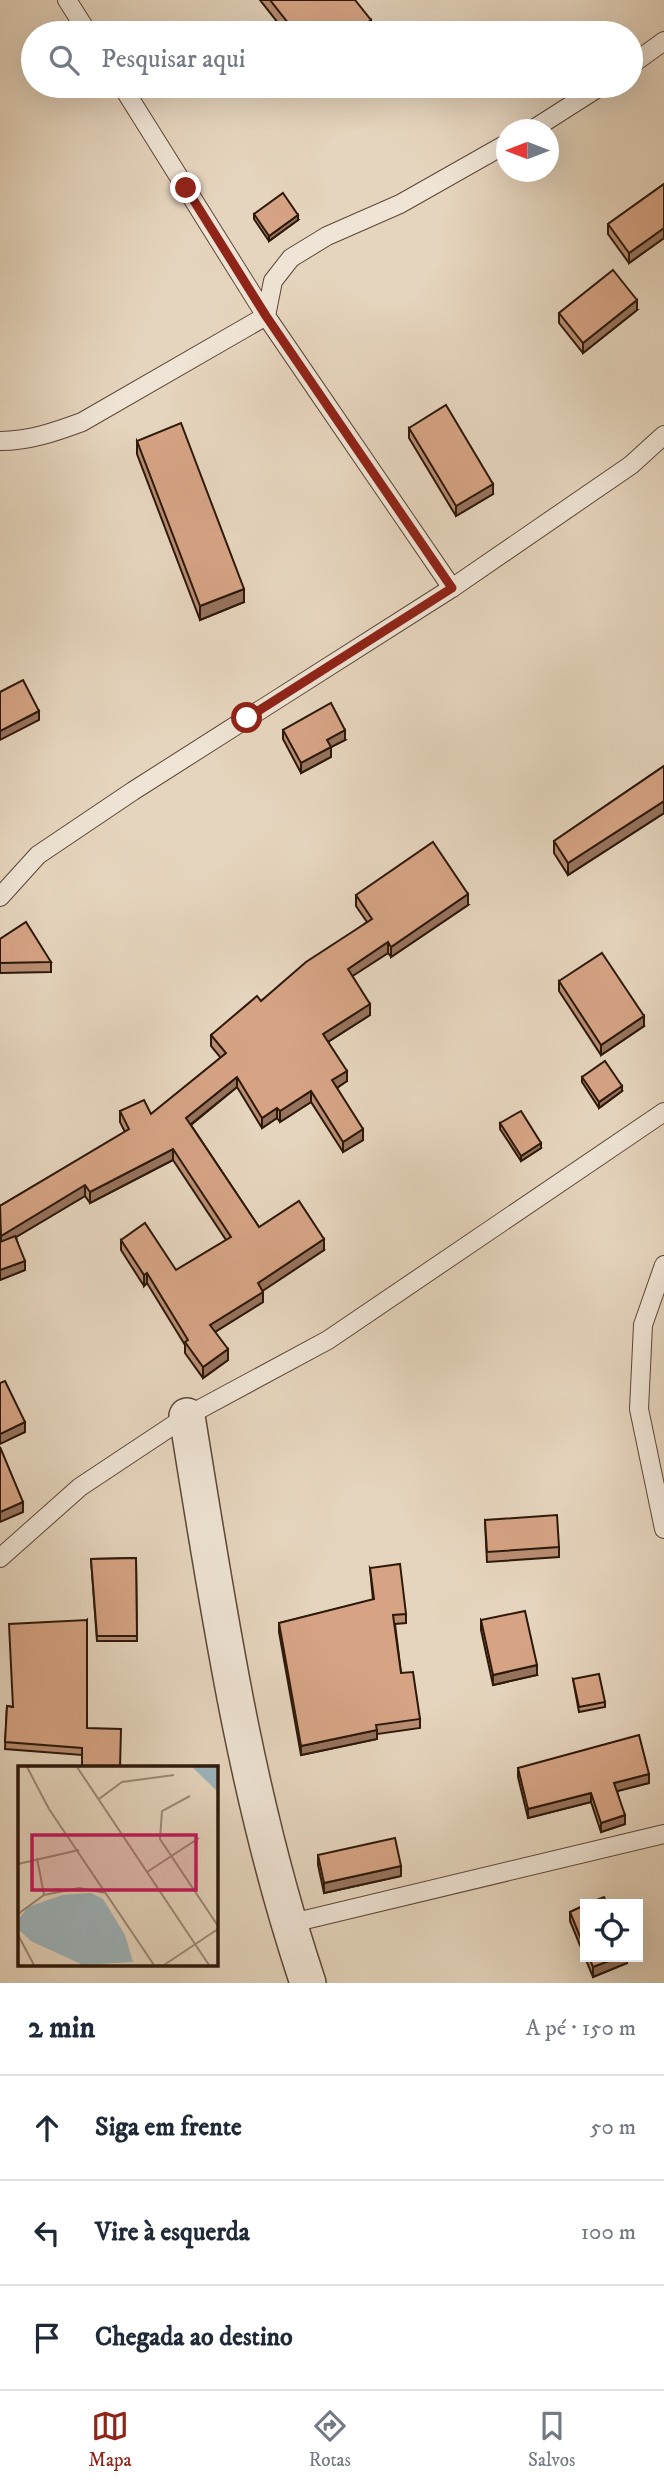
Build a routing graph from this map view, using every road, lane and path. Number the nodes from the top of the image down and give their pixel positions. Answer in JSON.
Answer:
{"nodes":[{"id":1,"x":67,"y":0,"type":"edge"},
{"id":2,"x":80,"y":21,"type":"edge"},
{"id":3,"x":664,"y":41,"type":"edge"},
{"id":4,"x":643,"y":56,"type":"edge"},
{"id":5,"x":129,"y":98,"type":"edge"},
{"id":6,"x":582,"y":98,"type":"edge"},
{"id":7,"x":549,"y":119,"type":"edge"},
{"id":8,"x":496,"y":150,"type":"edge"},
{"id":9,"x":266,"y":316,"type":"junction"},
{"id":10,"x":664,"y":435,"type":"edge"},
{"id":11,"x":0,"y":441,"type":"edge"},
{"id":12,"x":452,"y":588,"type":"junction"},
{"id":13,"x":0,"y":897,"type":"edge"},
{"id":14,"x":664,"y":1112,"type":"edge"},
{"id":15,"x":664,"y":1265,"type":"edge"},
{"id":16,"x":187,"y":1416,"type":"junction"},
{"id":17,"x":664,"y":1529,"type":"edge"},
{"id":18,"x":0,"y":1558,"type":"edge"},
{"id":19,"x":664,"y":1834,"type":"edge"},
{"id":20,"x":288,"y":1923,"type":"junction"},
{"id":21,"x":308,"y":1983,"type":"edge"}],
"edges":[{"from":1,"to":2,"type":"lane"},
{"from":3,"to":4,"type":"lane"},
{"from":5,"to":9,"type":"lane"},
{"from":6,"to":7,"type":"lane"},
{"from":8,"to":9,"type":"lane"},
{"from":9,"to":11,"type":"lane"},
{"from":9,"to":12,"type":"lane"},
{"from":10,"to":12,"type":"lane"},
{"from":12,"to":13,"type":"lane"},
{"from":14,"to":16,"type":"lane"},
{"from":15,"to":17,"type":"lane"},
{"from":16,"to":18,"type":"lane"},
{"from":16,"to":20,"type":"street"},
{"from":19,"to":20,"type":"lane"},
{"from":20,"to":21,"type":"street"}]}
